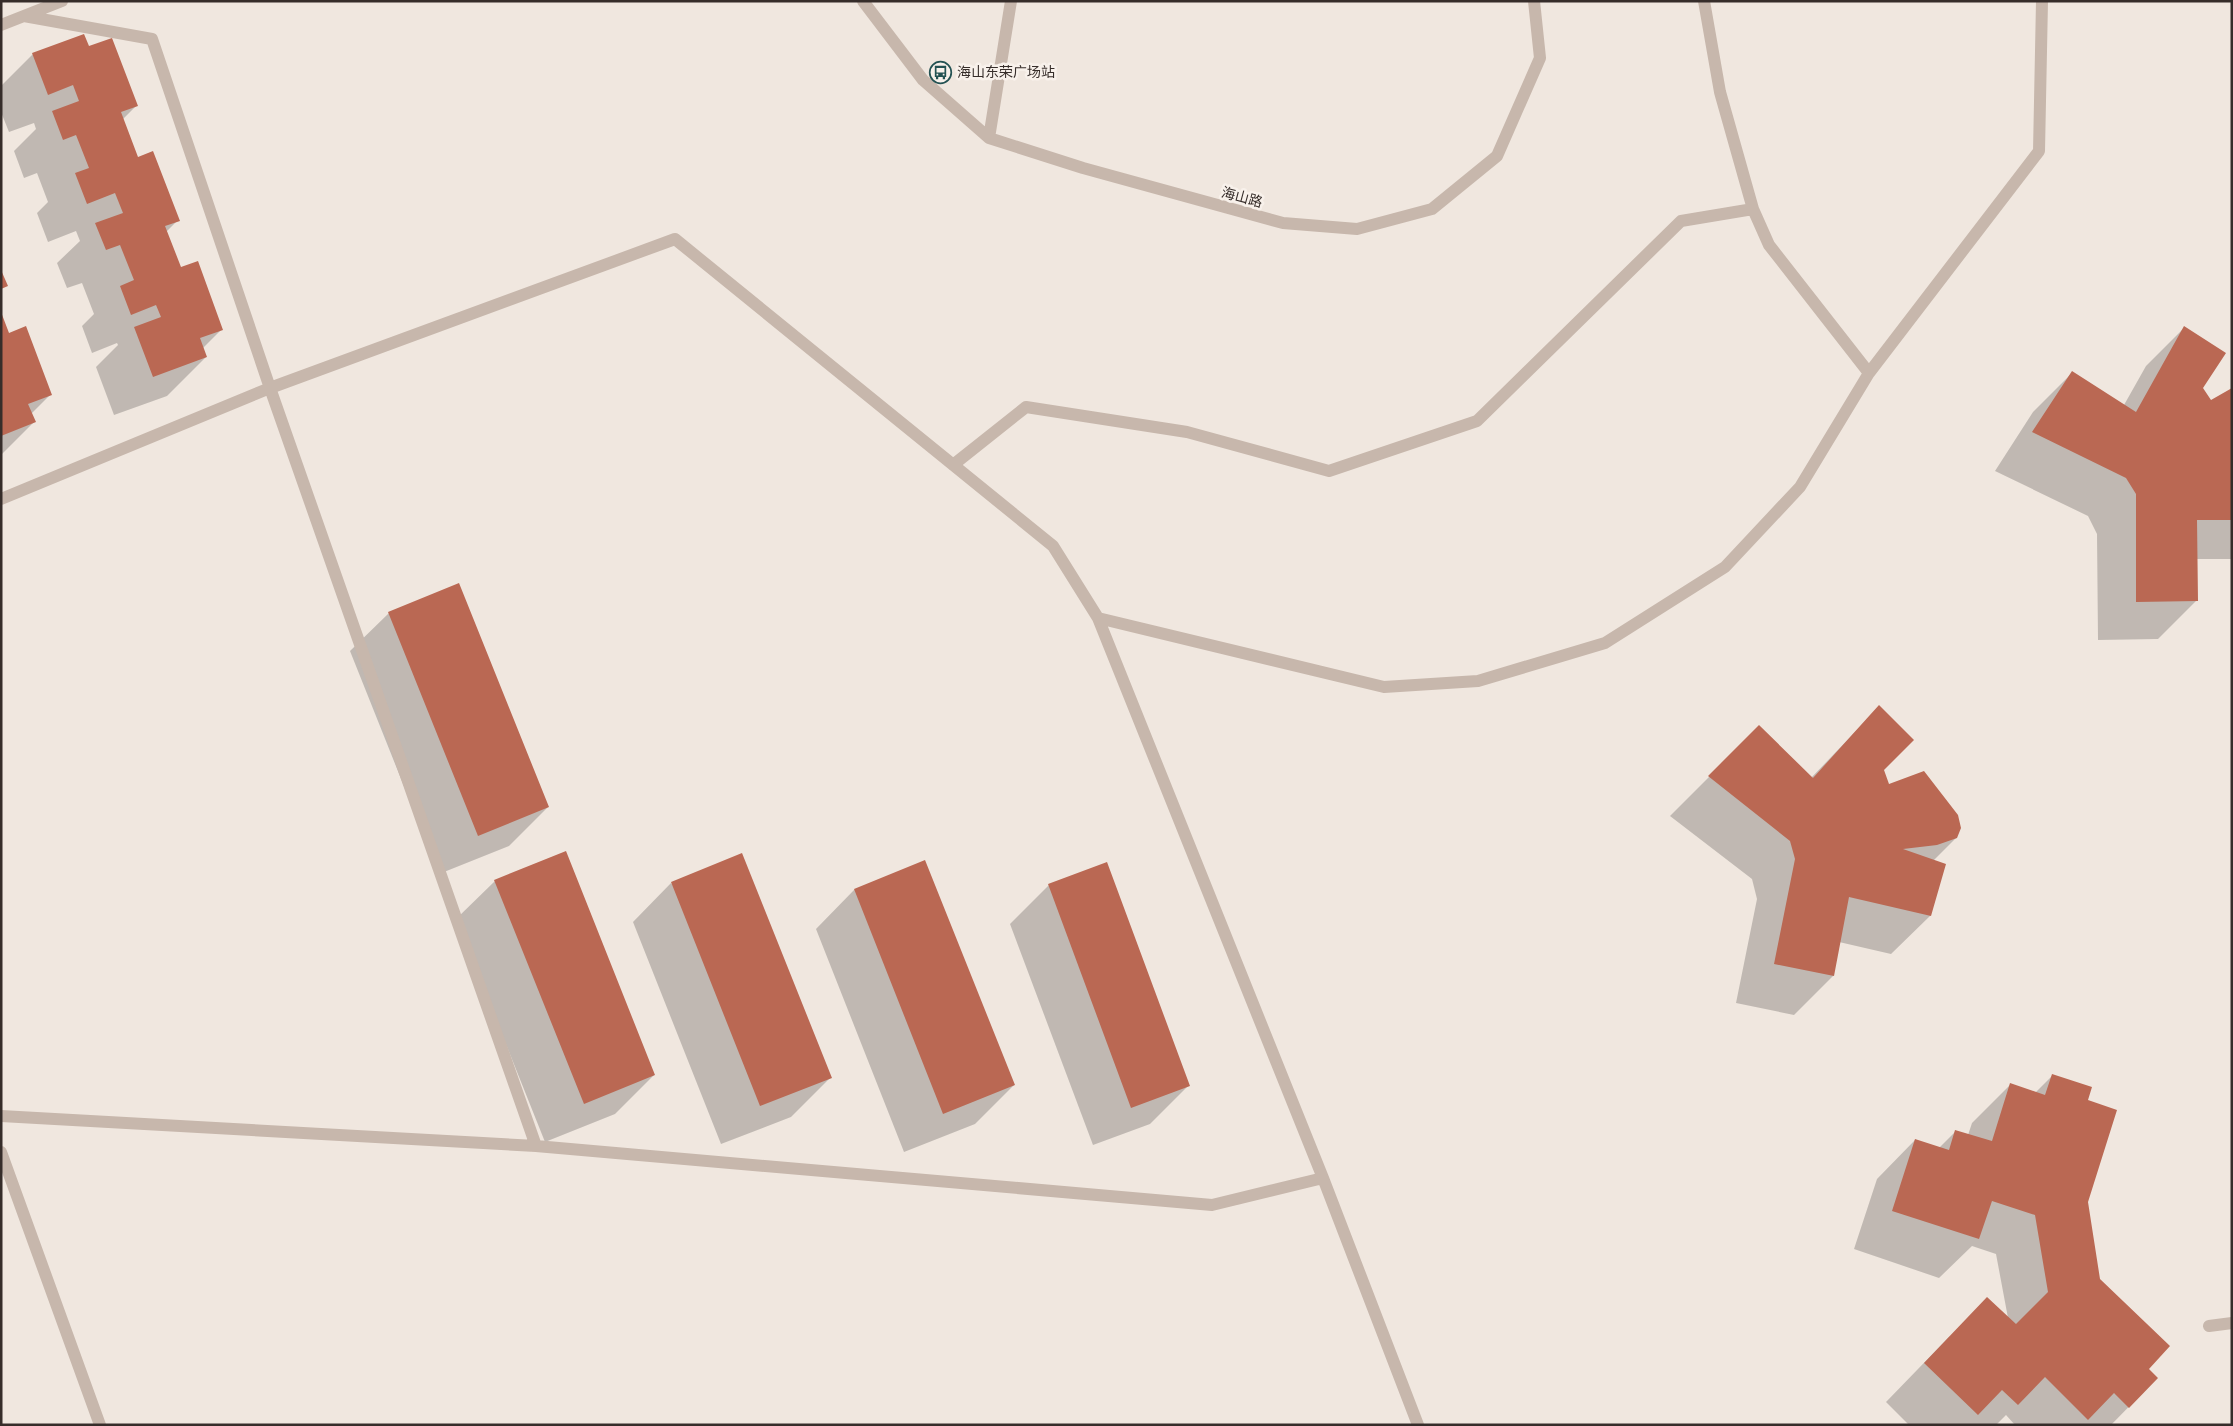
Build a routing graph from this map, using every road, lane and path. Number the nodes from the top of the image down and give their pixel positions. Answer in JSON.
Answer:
{"nodes":[{"id":1,"x":62,"y":1,"type":"edge"},
{"id":2,"x":863,"y":1,"type":"edge"},
{"id":3,"x":1011,"y":1,"type":"edge"},
{"id":4,"x":1534,"y":1,"type":"edge"},
{"id":5,"x":1704,"y":1,"type":"edge"},
{"id":6,"x":2042,"y":1,"type":"edge"},
{"id":7,"x":24,"y":16,"type":"junction"},
{"id":8,"x":1,"y":25,"type":"edge"},
{"id":9,"x":989,"y":138,"type":"junction"},
{"id":10,"x":1753,"y":209,"type":"junction"},
{"id":11,"x":1869,"y":373,"type":"junction"},
{"id":12,"x":270,"y":388,"type":"junction"},
{"id":13,"x":953,"y":465,"type":"junction"},
{"id":14,"x":1,"y":499,"type":"edge"},
{"id":15,"x":1098,"y":618,"type":"junction"},
{"id":16,"x":1,"y":1116,"type":"edge"},
{"id":17,"x":536,"y":1146,"type":"junction"},
{"id":18,"x":1,"y":1152,"type":"edge"},
{"id":19,"x":1323,"y":1178,"type":"junction"},
{"id":20,"x":2232,"y":1323,"type":"edge"},
{"id":21,"x":2209,"y":1326,"type":"dead end"},
{"id":22,"x":100,"y":1425,"type":"edge"},
{"id":23,"x":1418,"y":1425,"type":"edge"}],
"edges":[{"from":1,"to":7,"type":"street"},
{"from":2,"to":9,"type":"street","name":"海山路"},
{"from":3,"to":9,"type":"street"},
{"from":4,"to":9,"type":"street","name":"海山路"},
{"from":5,"to":10,"type":"street"},
{"from":6,"to":11,"type":"street"},
{"from":7,"to":8,"type":"street"},
{"from":7,"to":12,"type":"street"},
{"from":10,"to":11,"type":"street"},
{"from":10,"to":13,"type":"street"},
{"from":11,"to":15,"type":"street"},
{"from":12,"to":13,"type":"street"},
{"from":12,"to":14,"type":"street"},
{"from":12,"to":17,"type":"street"},
{"from":13,"to":15,"type":"street"},
{"from":15,"to":19,"type":"street"},
{"from":16,"to":17,"type":"street"},
{"from":17,"to":19,"type":"street"},
{"from":18,"to":22,"type":"street"},
{"from":19,"to":23,"type":"street"},
{"from":20,"to":21,"type":"street"}]}
